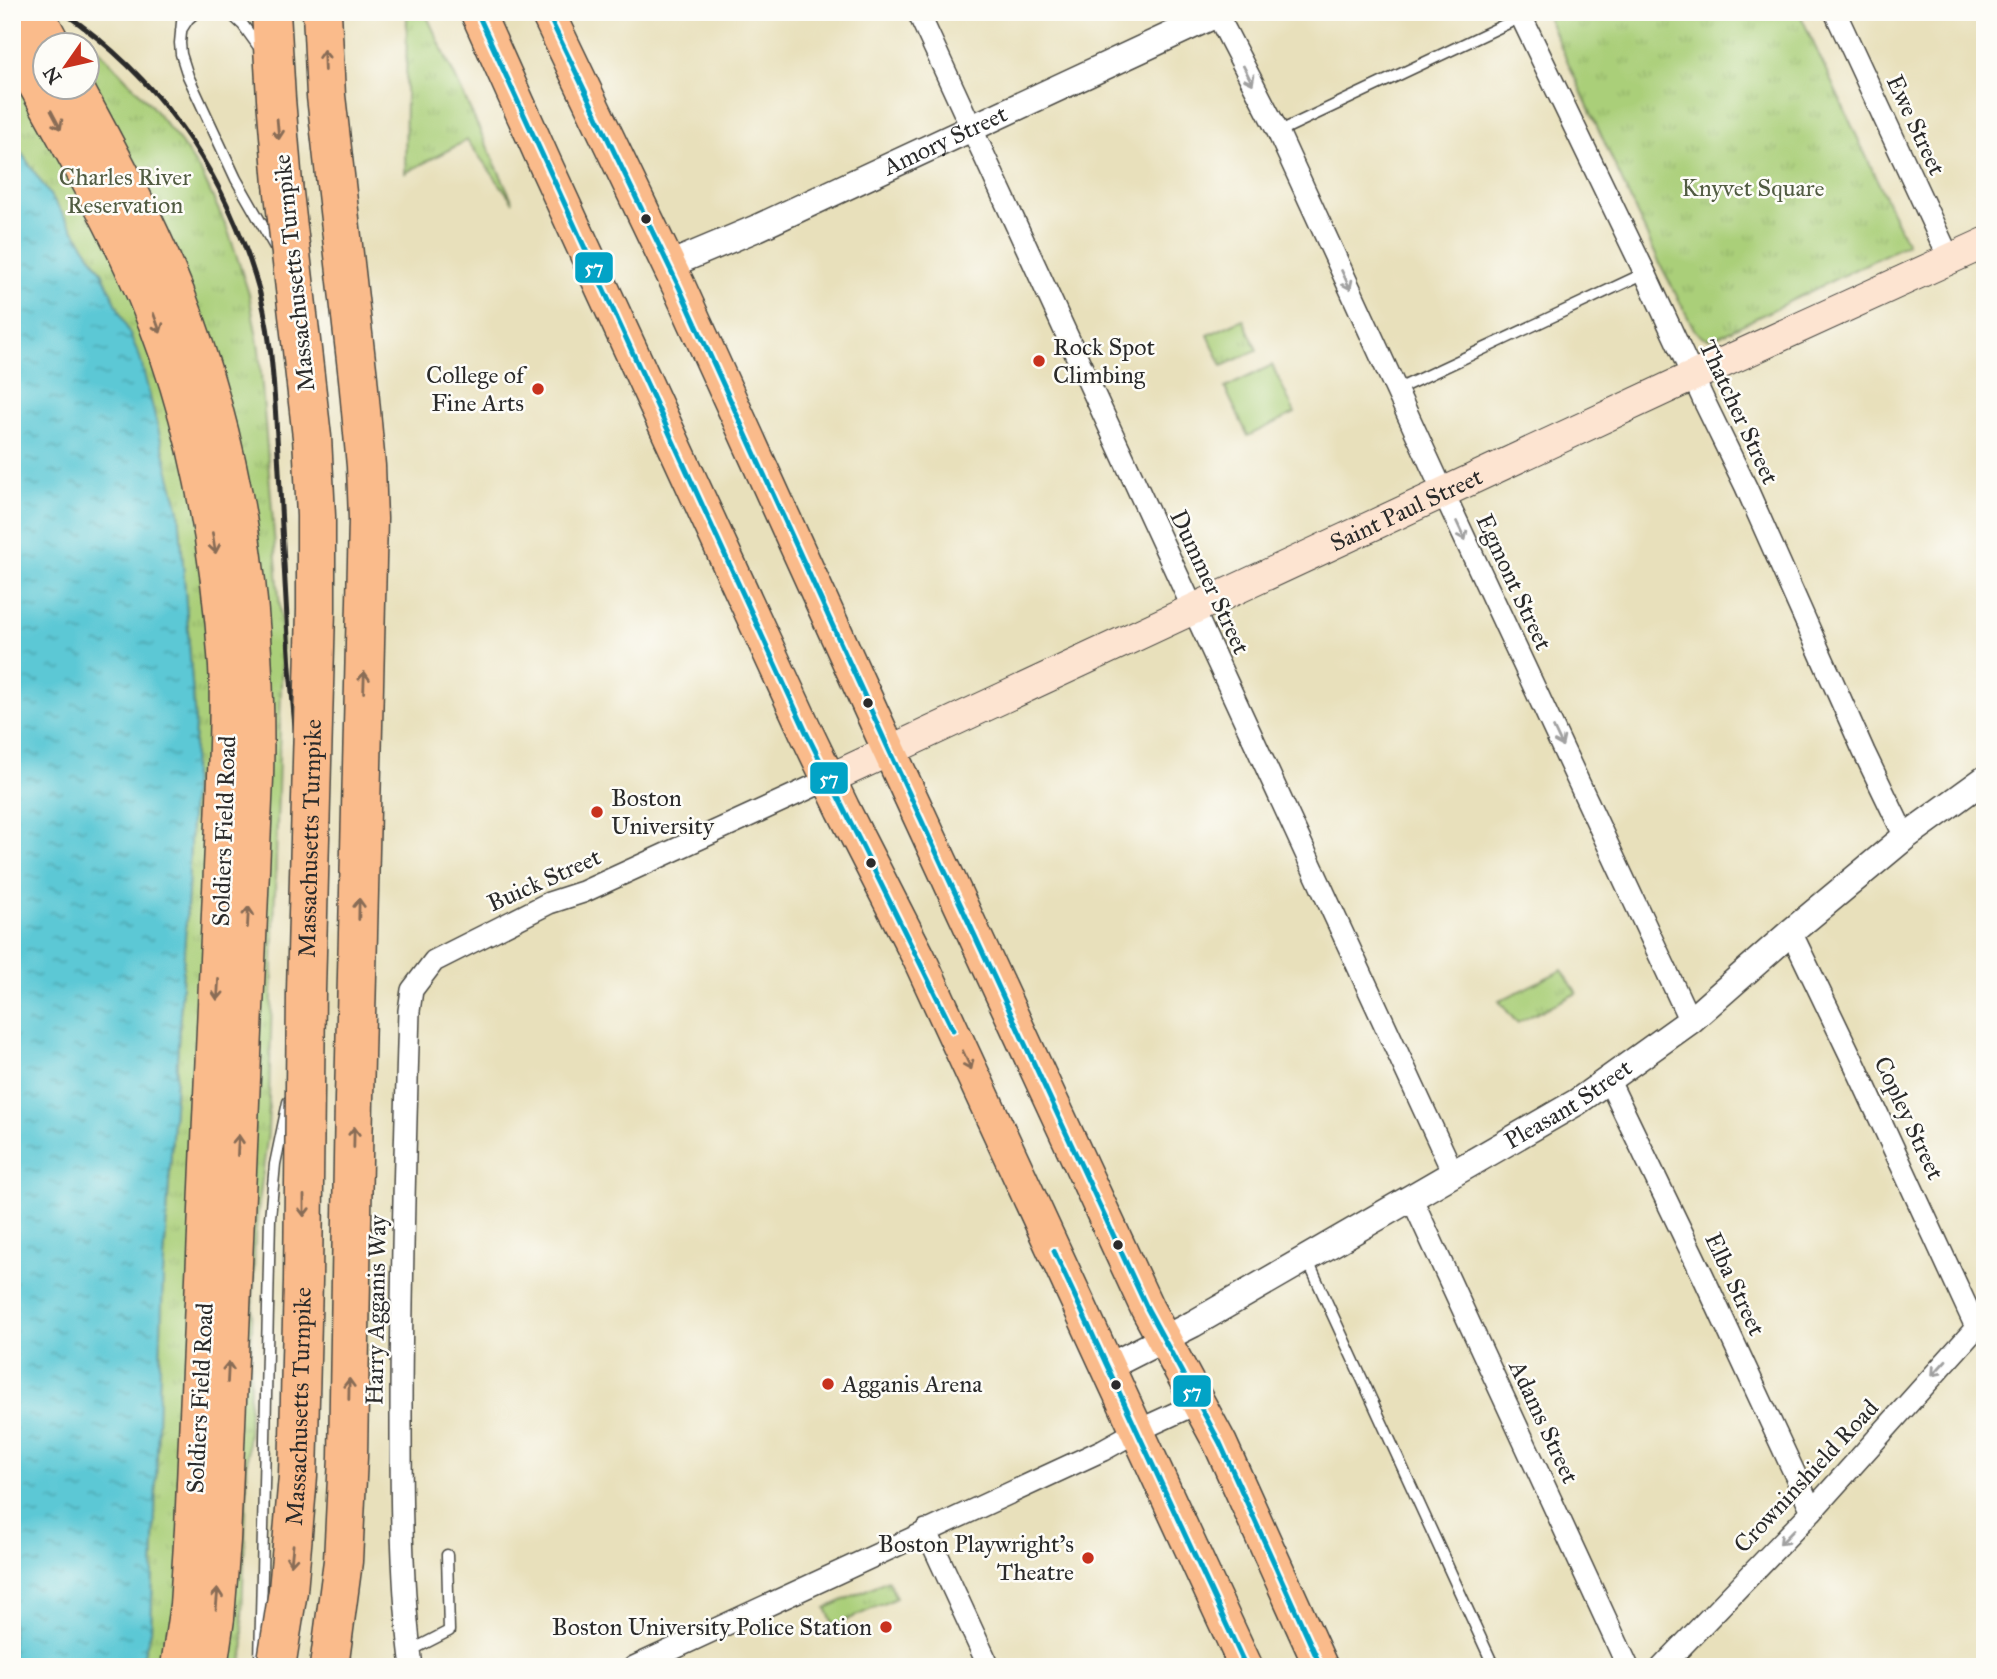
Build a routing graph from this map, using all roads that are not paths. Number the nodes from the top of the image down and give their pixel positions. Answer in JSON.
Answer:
{"nodes":[{"id":1,"x":34,"y":12,"type":"edge"},
{"id":2,"x":183,"y":12,"type":"edge"},
{"id":3,"x":197,"y":12,"type":"edge"},
{"id":4,"x":229,"y":12,"type":"edge"},
{"id":5,"x":271,"y":12,"type":"edge"},
{"id":6,"x":322,"y":12,"type":"edge"},
{"id":7,"x":477,"y":12,"type":"edge"},
{"id":8,"x":547,"y":12,"type":"edge"},
{"id":9,"x":918,"y":12,"type":"edge"},
{"id":10,"x":1835,"y":12,"type":"edge"},
{"id":11,"x":1219,"y":13,"type":"edge"},
{"id":12,"x":1520,"y":15,"type":"edge"},
{"id":13,"x":1189,"y":19,"type":"edge"},
{"id":14,"x":45,"y":32,"type":"edge"},
{"id":15,"x":180,"y":32,"type":"junction"},
{"id":16,"x":12,"y":38,"type":"edge"},
{"id":17,"x":274,"y":77,"type":"junction"},
{"id":18,"x":81,"y":102,"type":"edge"},
{"id":19,"x":971,"y":128,"type":"junction"},
{"id":20,"x":1278,"y":132,"type":"junction"},
{"id":21,"x":1985,"y":243,"type":"edge"},
{"id":22,"x":1950,"y":260,"type":"junction"},
{"id":23,"x":668,"y":265,"type":"junction"},
{"id":24,"x":1646,"y":273,"type":"junction"},
{"id":25,"x":1692,"y":377,"type":"junction"},
{"id":26,"x":1396,"y":390,"type":"junction"},
{"id":27,"x":1443,"y":493,"type":"junction"},
{"id":28,"x":1195,"y":609,"type":"junction"},
{"id":29,"x":889,"y":750,"type":"junction"},
{"id":30,"x":829,"y":779,"type":"junction"},
{"id":31,"x":1985,"y":779,"type":"edge"},
{"id":32,"x":1905,"y":837,"type":"junction"},
{"id":33,"x":1791,"y":932,"type":"junction"},
{"id":34,"x":434,"y":961,"type":"joint"},
{"id":35,"x":295,"y":999,"type":"dead end"},
{"id":36,"x":1690,"y":1021,"type":"junction"},
{"id":37,"x":1609,"y":1081,"type":"junction"},
{"id":38,"x":289,"y":1090,"type":"dead end"},
{"id":39,"x":1454,"y":1175,"type":"junction"},
{"id":40,"x":1412,"y":1199,"type":"junction"},
{"id":41,"x":1307,"y":1259,"type":"junction"},
{"id":42,"x":1980,"y":1322,"type":"edge"},
{"id":43,"x":1164,"y":1339,"type":"junction"},
{"id":44,"x":1108,"y":1367,"type":"junction"},
{"id":45,"x":1199,"y":1402,"type":"junction"},
{"id":46,"x":1137,"y":1431,"type":"junction"},
{"id":47,"x":1812,"y":1511,"type":"junction"},
{"id":48,"x":926,"y":1530,"type":"junction"},
{"id":49,"x":447,"y":1555,"type":"dead end"},
{"id":50,"x":411,"y":1659,"type":"edge"},
{"id":51,"x":180,"y":1667,"type":"edge"},
{"id":52,"x":208,"y":1667,"type":"edge"},
{"id":53,"x":260,"y":1667,"type":"edge"},
{"id":54,"x":276,"y":1667,"type":"edge"},
{"id":55,"x":328,"y":1667,"type":"edge"},
{"id":56,"x":634,"y":1667,"type":"edge"},
{"id":57,"x":989,"y":1667,"type":"edge"},
{"id":58,"x":1246,"y":1667,"type":"edge"},
{"id":59,"x":1321,"y":1667,"type":"edge"},
{"id":60,"x":1494,"y":1667,"type":"edge"},
{"id":61,"x":1628,"y":1667,"type":"edge"},
{"id":62,"x":1662,"y":1667,"type":"edge"}],
"edges":[{"from":1,"to":14,"type":"highway"},
{"from":2,"to":15,"type":"lane"},
{"from":3,"to":15,"type":"lane"},
{"from":4,"to":17,"type":"lane"},
{"from":5,"to":17,"type":"highway","name":"Massachusetts Turnpike"},
{"from":55,"to":6,"type":"highway","name":"Massachusetts Turnpike","one_way":true},
{"from":7,"to":30,"type":"main road"},
{"from":8,"to":23,"type":"main road"},
{"from":9,"to":19,"type":"street","name":"Dummer Street"},
{"from":10,"to":22,"type":"street","name":"Ewe Street"},
{"from":11,"to":13,"type":"street","name":"Amory Street"},
{"from":11,"to":20,"type":"street","name":"Egmont Street","one_way":true},
{"from":12,"to":20,"type":"lane"},
{"from":12,"to":24,"type":"street","name":"Thatcher Street"},
{"from":13,"to":19,"type":"street","name":"Amory Street"},
{"from":15,"to":35,"type":"lane"},
{"from":16,"to":51,"type":"highway","name":"Soldiers Field Road","one_way":true},
{"from":17,"to":54,"type":"highway","name":"Massachusetts Turnpike","one_way":true,"bridge":true},
{"from":52,"to":18,"type":"highway","name":"Soldiers Field Road","one_way":true},
{"from":19,"to":23,"type":"street","name":"Amory Street"},
{"from":19,"to":28,"type":"street","name":"Dummer Street"},
{"from":20,"to":26,"type":"street","name":"Egmont Street","one_way":true},
{"from":21,"to":22,"type":"main road","name":"Saint Paul Street"},
{"from":22,"to":25,"type":"main road","name":"Saint Paul Street"},
{"from":23,"to":29,"type":"main road"},
{"from":24,"to":25,"type":"street","name":"Thatcher Street"},
{"from":24,"to":26,"type":"lane"},
{"from":25,"to":27,"type":"main road","name":"Saint Paul Street"},
{"from":25,"to":32,"type":"street","name":"Thatcher Street"},
{"from":26,"to":27,"type":"street","name":"Egmont Street"},
{"from":27,"to":28,"type":"main road","name":"Saint Paul Street"},
{"from":27,"to":36,"type":"street","name":"Egmont Street","one_way":true},
{"from":28,"to":29,"type":"main road","name":"Saint Paul Street"},
{"from":28,"to":39,"type":"street","name":"Dummer Street"},
{"from":29,"to":30,"type":"main road","name":"Saint Paul Street"},
{"from":29,"to":43,"type":"main road"},
{"from":30,"to":34,"type":"street","name":"Buick Street"},
{"from":30,"to":44,"type":"main road","one_way":true},
{"from":31,"to":32,"type":"street","name":"Pleasant Street"},
{"from":32,"to":33,"type":"street","name":"Pleasant Street"},
{"from":33,"to":36,"type":"street","name":"Pleasant Street"},
{"from":33,"to":42,"type":"street","name":"Copley Street"},
{"from":34,"to":50,"type":"street","name":"Harry Agganis Way"},
{"from":36,"to":37,"type":"street","name":"Pleasant Street"},
{"from":37,"to":39,"type":"street","name":"Pleasant Street"},
{"from":37,"to":47,"type":"street","name":"Elba Street"},
{"from":38,"to":53,"type":"lane"},
{"from":39,"to":40,"type":"street","name":"Pleasant Street"},
{"from":40,"to":41,"type":"street","name":"Pleasant Street"},
{"from":40,"to":61,"type":"street","name":"Adams Street"},
{"from":41,"to":43,"type":"street","name":"Pleasant Street"},
{"from":41,"to":60,"type":"lane"},
{"from":42,"to":47,"type":"street","name":"Crowninshield Road","one_way":true},
{"from":43,"to":44,"type":"street","name":"Pleasant Street"},
{"from":43,"to":45,"type":"main road"},
{"from":44,"to":46,"type":"main road"},
{"from":45,"to":46,"type":"street"},
{"from":45,"to":59,"type":"main road"},
{"from":46,"to":48,"type":"street"},
{"from":46,"to":58,"type":"main road"},
{"from":47,"to":62,"type":"street","name":"Crowninshield Road","one_way":true},
{"from":48,"to":56,"type":"street"},
{"from":48,"to":57,"type":"street"},
{"from":49,"to":50,"type":"lane"}]}
